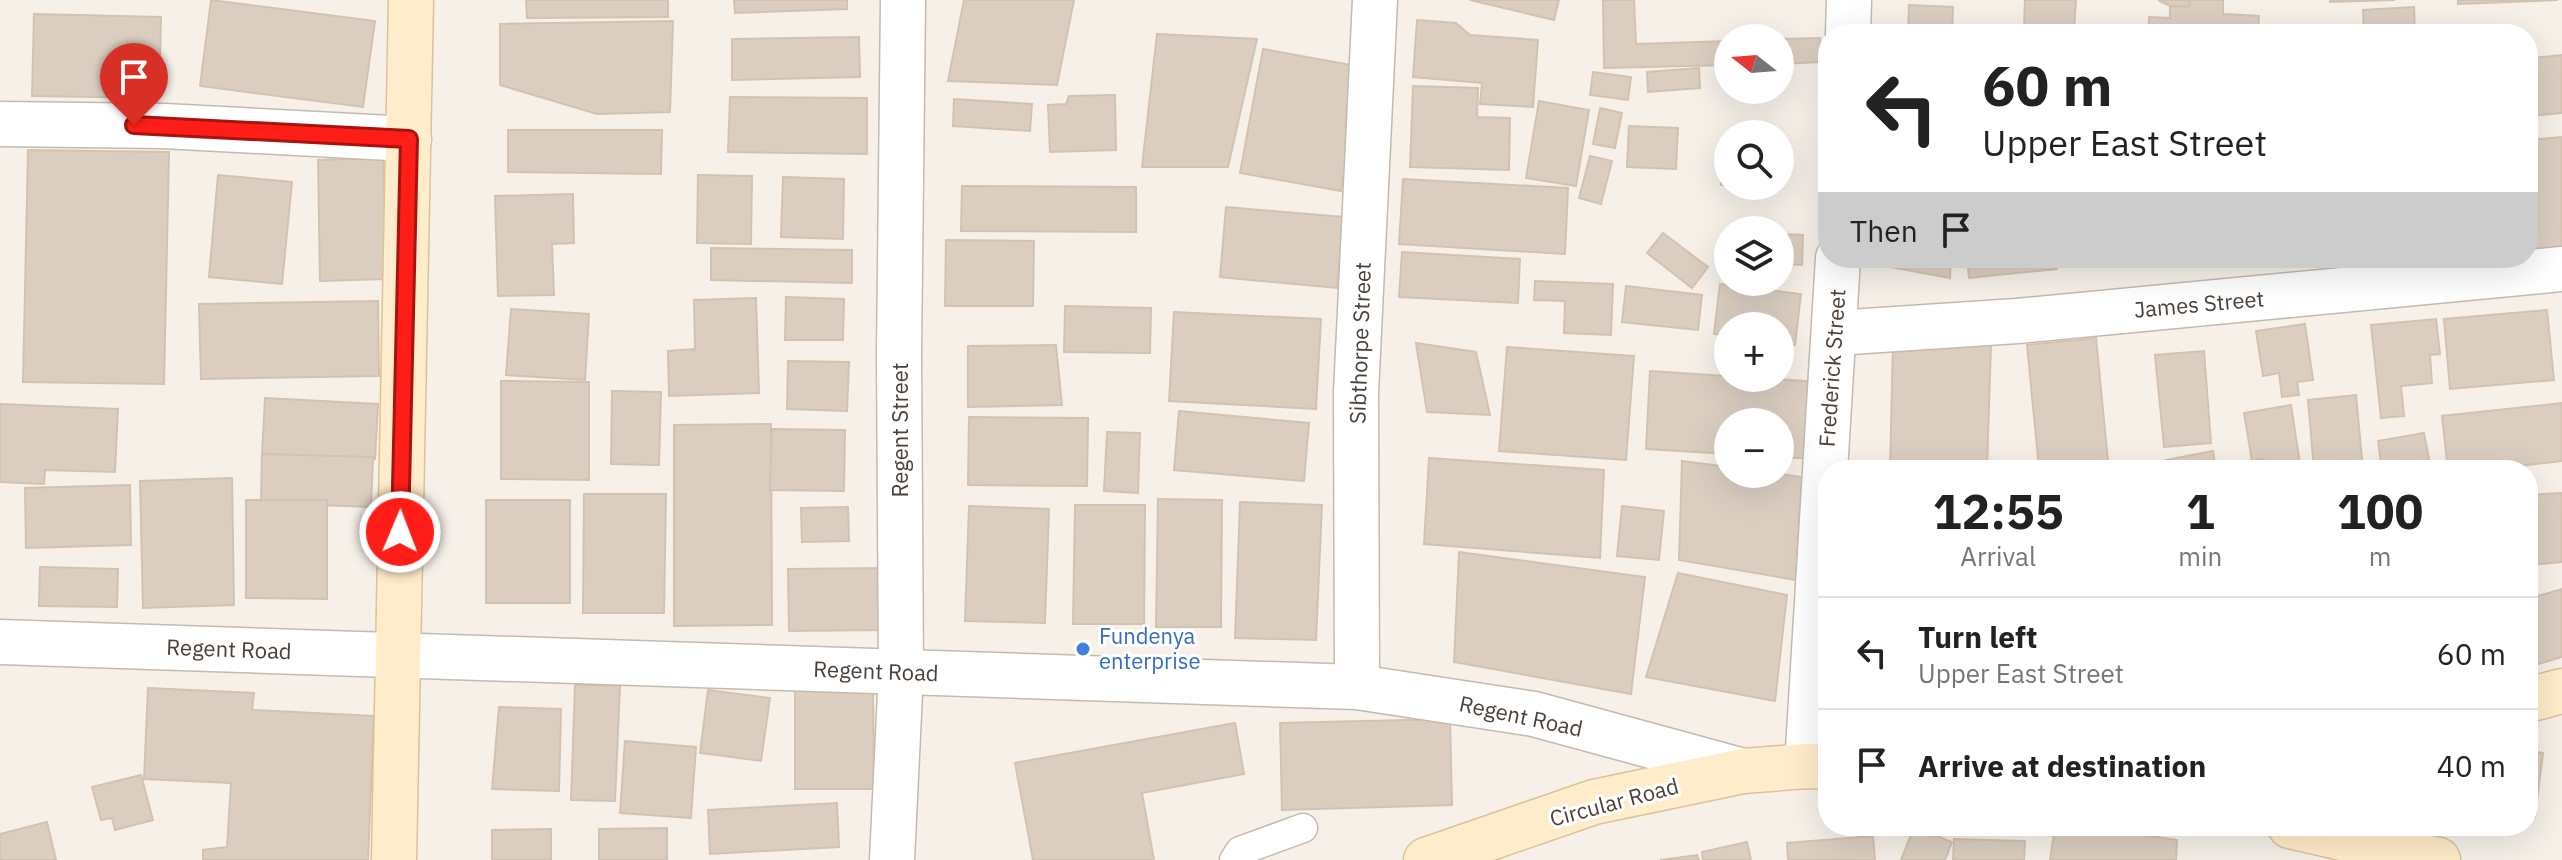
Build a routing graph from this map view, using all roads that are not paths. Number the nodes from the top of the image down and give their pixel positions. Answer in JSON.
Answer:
{"nodes":[{"id":1,"x":411,"y":0,"type":"edge"},
{"id":2,"x":903,"y":0,"type":"edge"},
{"id":3,"x":1375,"y":0,"type":"edge"},
{"id":4,"x":1849,"y":0,"type":"edge"},
{"id":5,"x":1848,"y":24,"type":"edge"},
{"id":6,"x":0,"y":124,"type":"edge"},
{"id":7,"x":409,"y":139,"type":"junction"},
{"id":8,"x":1838,"y":268,"type":"edge"},
{"id":9,"x":2562,"y":269,"type":"edge"},
{"id":10,"x":1835,"y":333,"type":"junction"},
{"id":11,"x":1826,"y":460,"type":"edge"},
{"id":12,"x":0,"y":642,"type":"edge"},
{"id":13,"x":397,"y":653,"type":"junction"},
{"id":14,"x":901,"y":672,"type":"junction"},
{"id":15,"x":1357,"y":687,"type":"junction"},
{"id":16,"x":2562,"y":691,"type":"edge"},
{"id":17,"x":2538,"y":697,"type":"edge"},
{"id":18,"x":1818,"y":767,"type":"edge"},
{"id":19,"x":1743,"y":771,"type":"junction"},
{"id":20,"x":1303,"y":828,"type":"dead end"},
{"id":21,"x":2334,"y":836,"type":"edge"},
{"id":22,"x":394,"y":860,"type":"edge"},
{"id":23,"x":892,"y":860,"type":"edge"},
{"id":24,"x":1234,"y":860,"type":"edge"},
{"id":25,"x":1426,"y":860,"type":"edge"},
{"id":26,"x":2438,"y":860,"type":"edge"}],
"edges":[{"from":1,"to":7,"type":"main road"},
{"from":2,"to":14,"type":"street","name":"Regent Street"},
{"from":3,"to":15,"type":"street","name":"Sibthorpe Street"},
{"from":4,"to":5,"type":"street"},
{"from":6,"to":7,"type":"street"},
{"from":7,"to":13,"type":"main road"},
{"from":8,"to":10,"type":"street","name":"Frederick Street"},
{"from":9,"to":10,"type":"street","name":"James Street"},
{"from":10,"to":11,"type":"street","name":"Frederick Street"},
{"from":12,"to":13,"type":"street","name":"Regent Road"},
{"from":13,"to":14,"type":"street","name":"Regent Road"},
{"from":13,"to":22,"type":"main road"},
{"from":14,"to":15,"type":"street","name":"Regent Road"},
{"from":14,"to":23,"type":"street","name":"Regent Street"},
{"from":15,"to":19,"type":"street","name":"Regent Road"},
{"from":16,"to":17,"type":"main road"},
{"from":18,"to":19,"type":"main road","name":"Circular Road"},
{"from":19,"to":25,"type":"main road","name":"Circular Road"},
{"from":20,"to":24,"type":"lane"},
{"from":21,"to":26,"type":"main road"}]}
